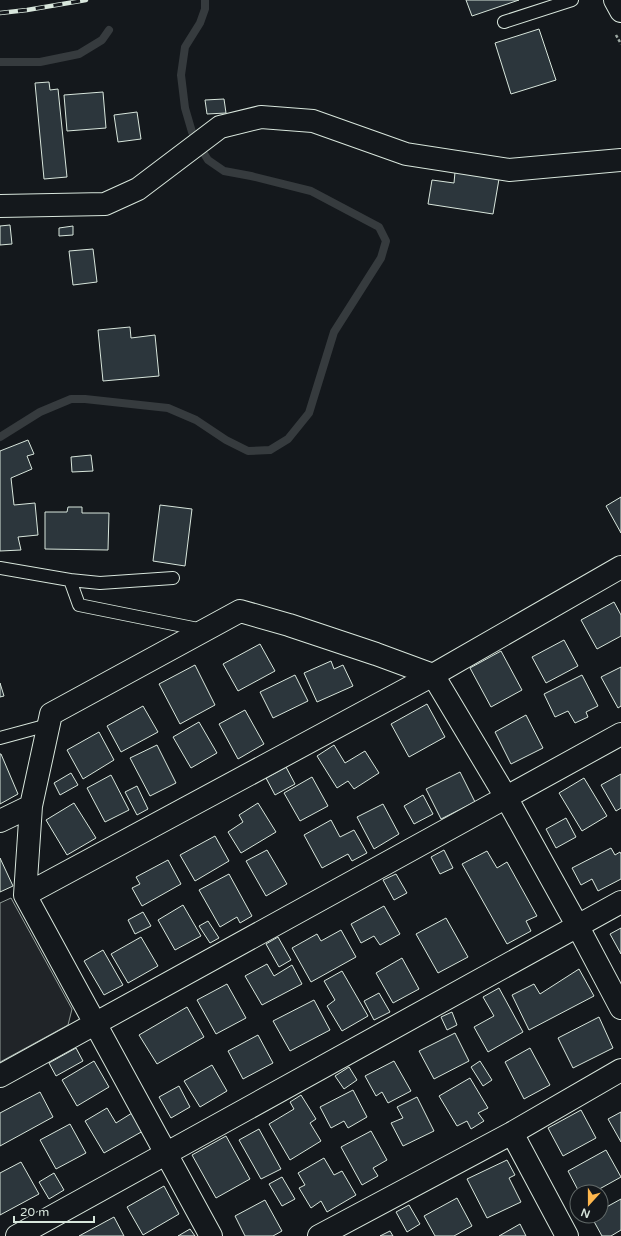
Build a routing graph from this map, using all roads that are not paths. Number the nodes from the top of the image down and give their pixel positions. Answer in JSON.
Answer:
{"nodes":[{"id":1,"x":572,"y":0,"type":"edge"},
{"id":2,"x":615,"y":0,"type":"edge"},
{"id":3,"x":621,"y":11,"type":"edge"},
{"id":4,"x":504,"y":22,"type":"dead end"},
{"id":5,"x":621,"y":160,"type":"edge"},
{"id":6,"x":0,"y":206,"type":"edge"},
{"id":7,"x":621,"y":567,"type":"edge"},
{"id":8,"x":0,"y":568,"type":"edge"},
{"id":9,"x":173,"y":578,"type":"dead end"},
{"id":10,"x":70,"y":580,"type":"junction"},
{"id":11,"x":204,"y":630,"type":"junction"},
{"id":12,"x":433,"y":675,"type":"junction"},
{"id":13,"x":48,"y":725,"type":"junction"},
{"id":14,"x":621,"y":734,"type":"edge"},
{"id":15,"x":0,"y":738,"type":"edge"},
{"id":16,"x":506,"y":798,"type":"junction"},
{"id":17,"x":31,"y":806,"type":"junction"},
{"id":18,"x":0,"y":821,"type":"edge"},
{"id":19,"x":25,"y":895,"type":"junction"},
{"id":20,"x":621,"y":902,"type":"edge"},
{"id":21,"x":577,"y":925,"type":"junction"},
{"id":22,"x":621,"y":1008,"type":"edge"},
{"id":23,"x":96,"y":1024,"type":"junction"},
{"id":24,"x":621,"y":1070,"type":"edge"},
{"id":25,"x":0,"y":1076,"type":"edge"},
{"id":26,"x":512,"y":1133,"type":"junction"},
{"id":27,"x":166,"y":1154,"type":"junction"},
{"id":28,"x":17,"y":1236,"type":"edge"},
{"id":29,"x":211,"y":1236,"type":"edge"},
{"id":30,"x":319,"y":1236,"type":"edge"},
{"id":31,"x":567,"y":1236,"type":"edge"}],
"edges":[{"from":1,"to":4,"type":"lane"},
{"from":2,"to":3,"type":"main road"},
{"from":5,"to":6,"type":"main road"},
{"from":7,"to":12,"type":"main road"},
{"from":8,"to":10,"type":"lane"},
{"from":9,"to":10,"type":"lane"},
{"from":10,"to":11,"type":"lane"},
{"from":11,"to":12,"type":"main road"},
{"from":11,"to":13,"type":"main road"},
{"from":12,"to":16,"type":"main road"},
{"from":12,"to":19,"type":"main road"},
{"from":13,"to":15,"type":"lane"},
{"from":13,"to":17,"type":"main road"},
{"from":14,"to":16,"type":"main road"},
{"from":16,"to":21,"type":"main road"},
{"from":16,"to":23,"type":"main road"},
{"from":17,"to":18,"type":"main road"},
{"from":17,"to":19,"type":"main road"},
{"from":19,"to":23,"type":"main road"},
{"from":20,"to":21,"type":"main road"},
{"from":21,"to":22,"type":"main road"},
{"from":21,"to":27,"type":"main road"},
{"from":23,"to":25,"type":"main road"},
{"from":23,"to":27,"type":"main road"},
{"from":24,"to":26,"type":"main road"},
{"from":26,"to":30,"type":"main road"},
{"from":26,"to":31,"type":"main road"},
{"from":27,"to":28,"type":"main road"},
{"from":27,"to":29,"type":"main road"}]}
